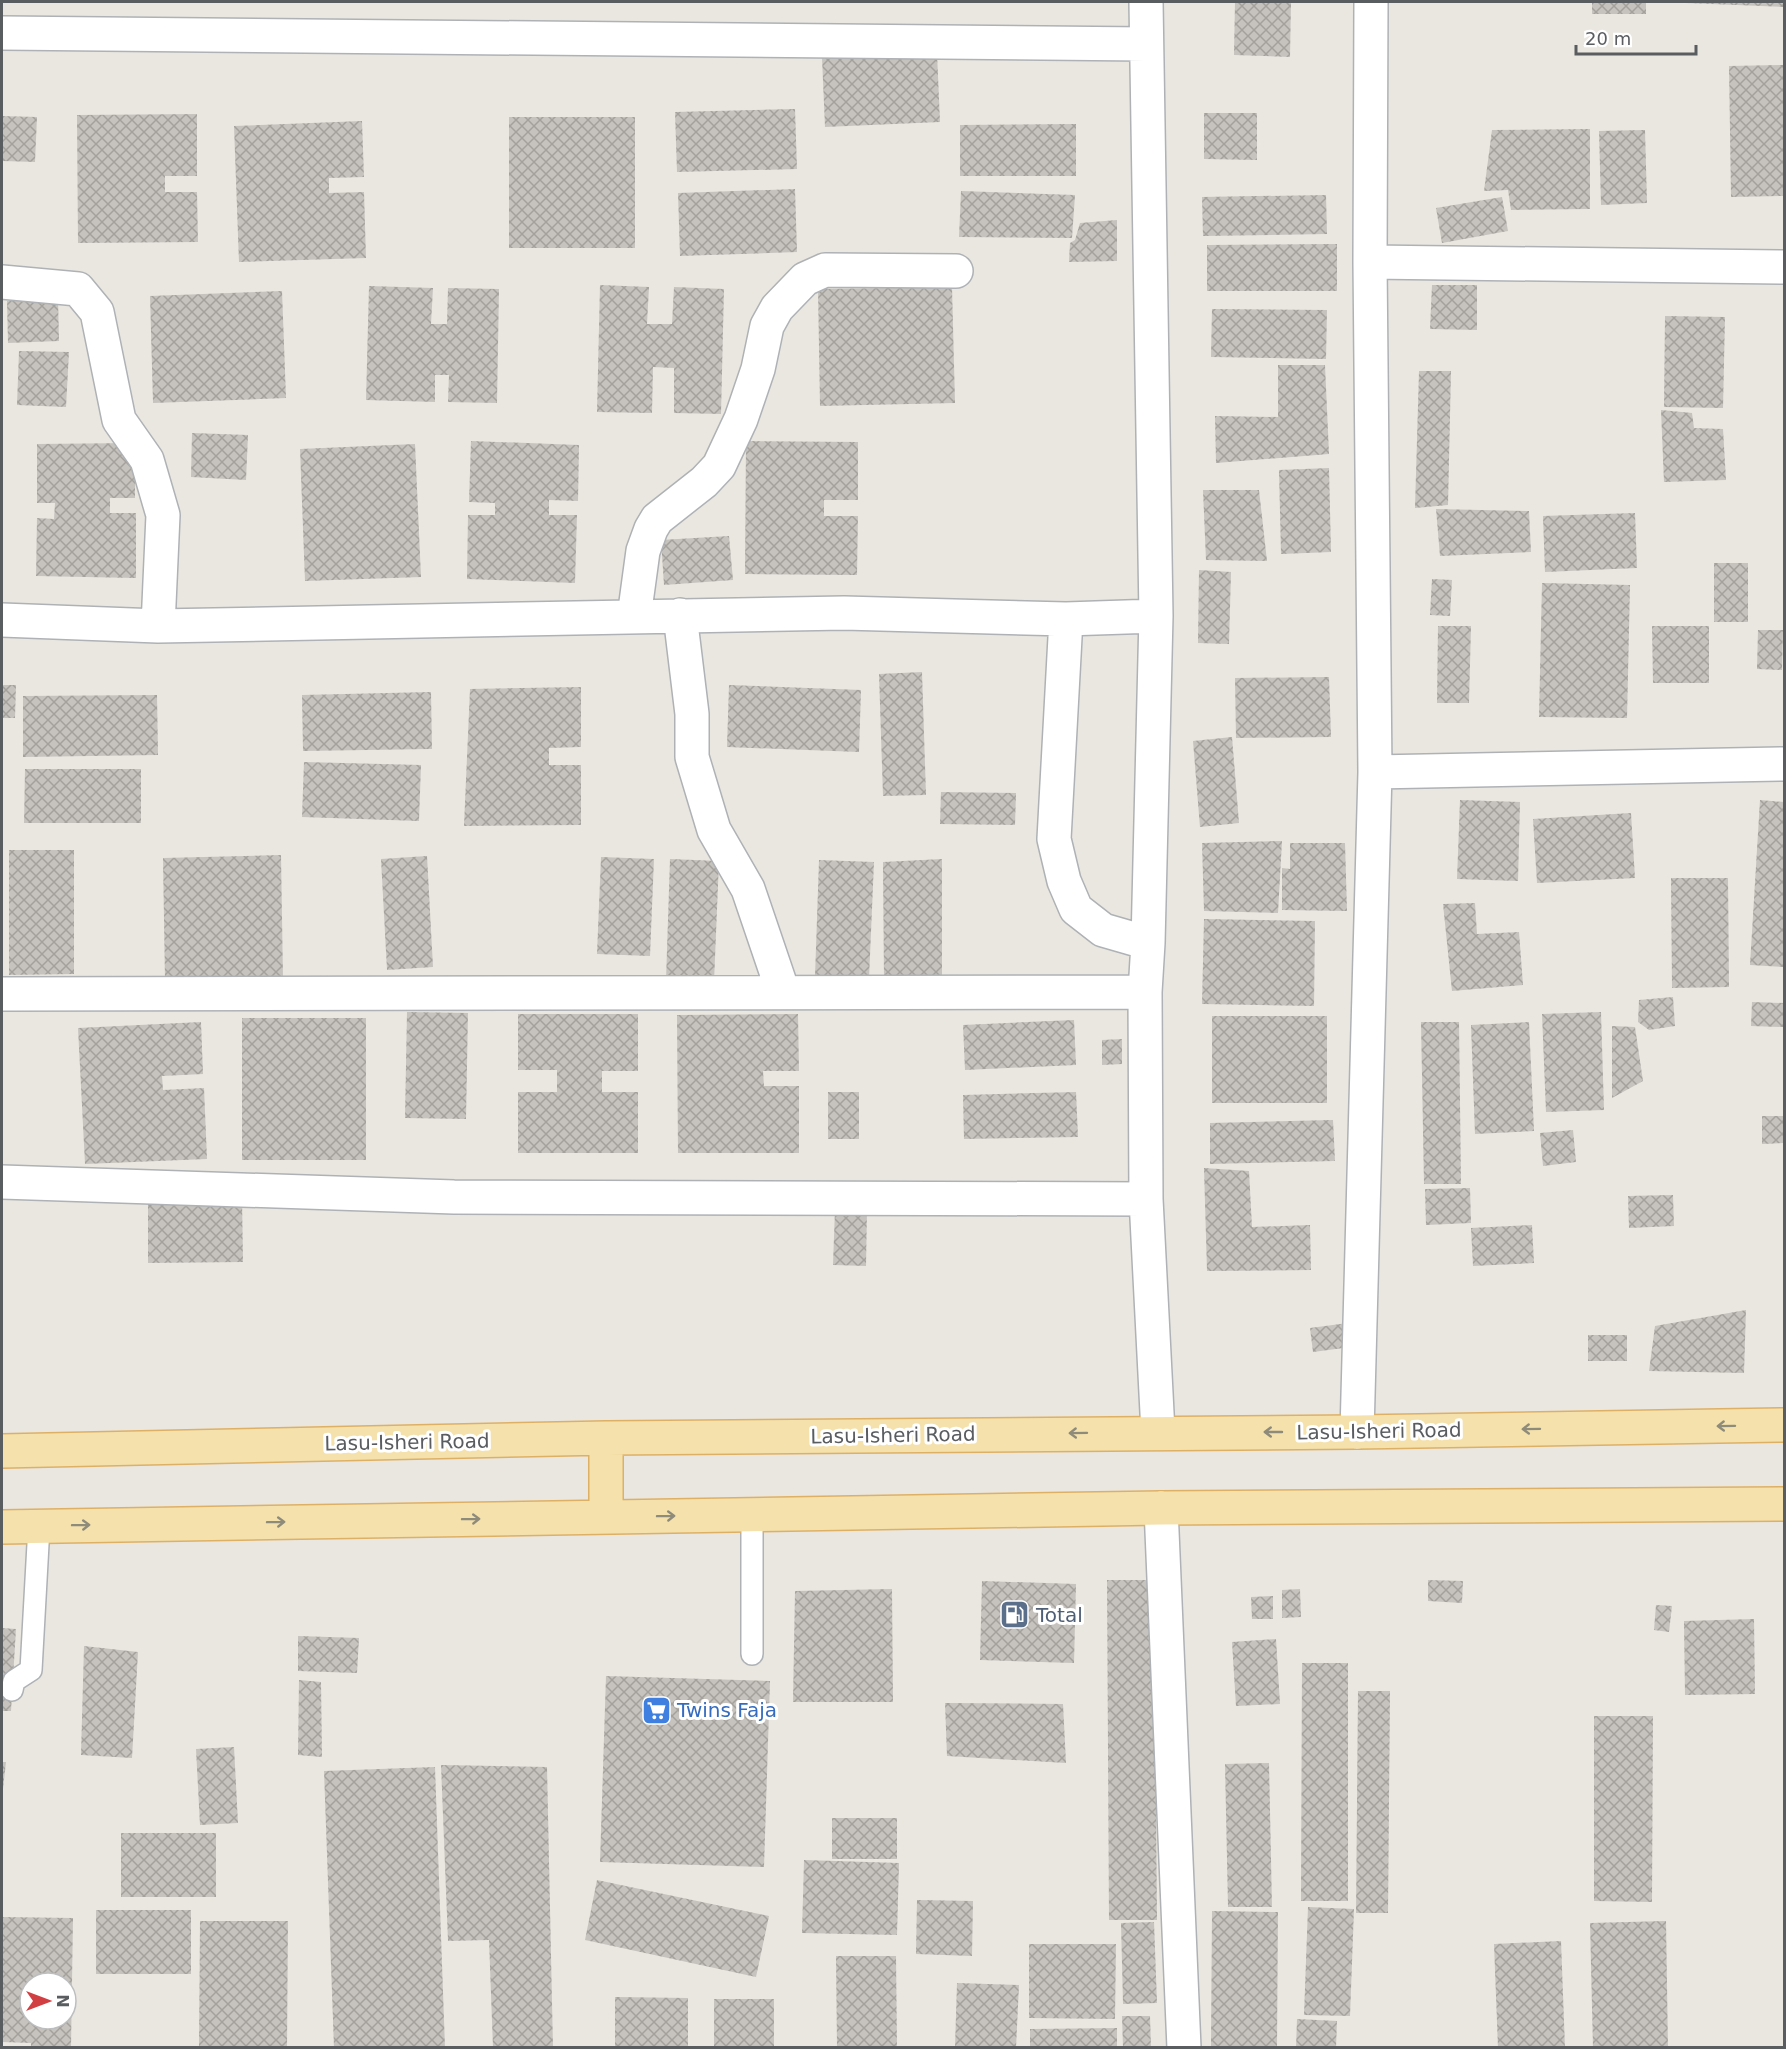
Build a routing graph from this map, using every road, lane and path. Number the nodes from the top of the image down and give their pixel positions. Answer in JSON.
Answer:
{"nodes":[{"id":1,"x":1146,"y":2,"type":"edge"},
{"id":2,"x":1371,"y":2,"type":"edge"},
{"id":3,"x":2,"y":33,"type":"edge"},
{"id":4,"x":1146,"y":44,"type":"junction"},
{"id":5,"x":1370,"y":262,"type":"junction"},
{"id":6,"x":1785,"y":267,"type":"edge"},
{"id":7,"x":956,"y":271,"type":"dead end"},
{"id":8,"x":2,"y":282,"type":"edge"},
{"id":9,"x":680,"y":615,"type":"junction"},
{"id":10,"x":634,"y":616,"type":"junction"},
{"id":11,"x":1156,"y":616,"type":"junction"},
{"id":12,"x":1066,"y":619,"type":"junction"},
{"id":13,"x":2,"y":620,"type":"edge"},
{"id":14,"x":158,"y":626,"type":"junction"},
{"id":15,"x":1785,"y":764,"type":"edge"},
{"id":16,"x":1375,"y":772,"type":"junction"},
{"id":17,"x":1148,"y":943,"type":"junction"},
{"id":18,"x":783,"y":992,"type":"junction"},
{"id":19,"x":1145,"y":992,"type":"junction"},
{"id":20,"x":2,"y":994,"type":"edge"},
{"id":21,"x":2,"y":1182,"type":"edge"},
{"id":22,"x":1146,"y":1200,"type":"junction"},
{"id":23,"x":1785,"y":1425,"type":"edge"},
{"id":24,"x":1357,"y":1431,"type":"junction"},
{"id":25,"x":1158,"y":1432,"type":"junction"},
{"id":26,"x":606,"y":1438,"type":"junction"},
{"id":27,"x":2,"y":1451,"type":"edge"},
{"id":28,"x":1785,"y":1504,"type":"edge"},
{"id":29,"x":1161,"y":1508,"type":"junction"},
{"id":30,"x":752,"y":1514,"type":"junction"},
{"id":31,"x":606,"y":1517,"type":"junction"},
{"id":32,"x":39,"y":1526,"type":"junction"},
{"id":33,"x":2,"y":1527,"type":"edge"},
{"id":34,"x":752,"y":1654,"type":"dead end"},
{"id":35,"x":12,"y":1690,"type":"dead end"},
{"id":36,"x":1184,"y":2048,"type":"edge"}],
"edges":[{"from":1,"to":4,"type":"street"},
{"from":2,"to":5,"type":"street"},
{"from":3,"to":4,"type":"street"},
{"from":4,"to":11,"type":"street"},
{"from":5,"to":6,"type":"street"},
{"from":5,"to":16,"type":"street"},
{"from":7,"to":10,"type":"street"},
{"from":8,"to":14,"type":"street"},
{"from":9,"to":10,"type":"street"},
{"from":9,"to":12,"type":"street"},
{"from":9,"to":18,"type":"street"},
{"from":10,"to":14,"type":"street"},
{"from":11,"to":12,"type":"street"},
{"from":11,"to":17,"type":"street"},
{"from":12,"to":17,"type":"street"},
{"from":13,"to":14,"type":"street"},
{"from":15,"to":16,"type":"street"},
{"from":16,"to":24,"type":"street"},
{"from":17,"to":19,"type":"street"},
{"from":18,"to":19,"type":"street"},
{"from":18,"to":20,"type":"street"},
{"from":19,"to":22,"type":"street"},
{"from":21,"to":22,"type":"street"},
{"from":22,"to":25,"type":"street"},
{"from":23,"to":24,"type":"main road","name":"Lasu-Isheri Road","one_way":true},
{"from":24,"to":25,"type":"main road","name":"Lasu-Isheri Road","one_way":true},
{"from":25,"to":26,"type":"main road","name":"Lasu-Isheri Road","one_way":true},
{"from":26,"to":27,"type":"main road","name":"Lasu-Isheri Road"},
{"from":26,"to":31,"type":"main road"},
{"from":28,"to":29,"type":"main road"},
{"from":29,"to":30,"type":"main road"},
{"from":29,"to":36,"type":"street"},
{"from":31,"to":30,"type":"main road","one_way":true},
{"from":30,"to":34,"type":"lane"},
{"from":32,"to":31,"type":"main road","one_way":true},
{"from":32,"to":33,"type":"main road"},
{"from":32,"to":35,"type":"lane"}]}
